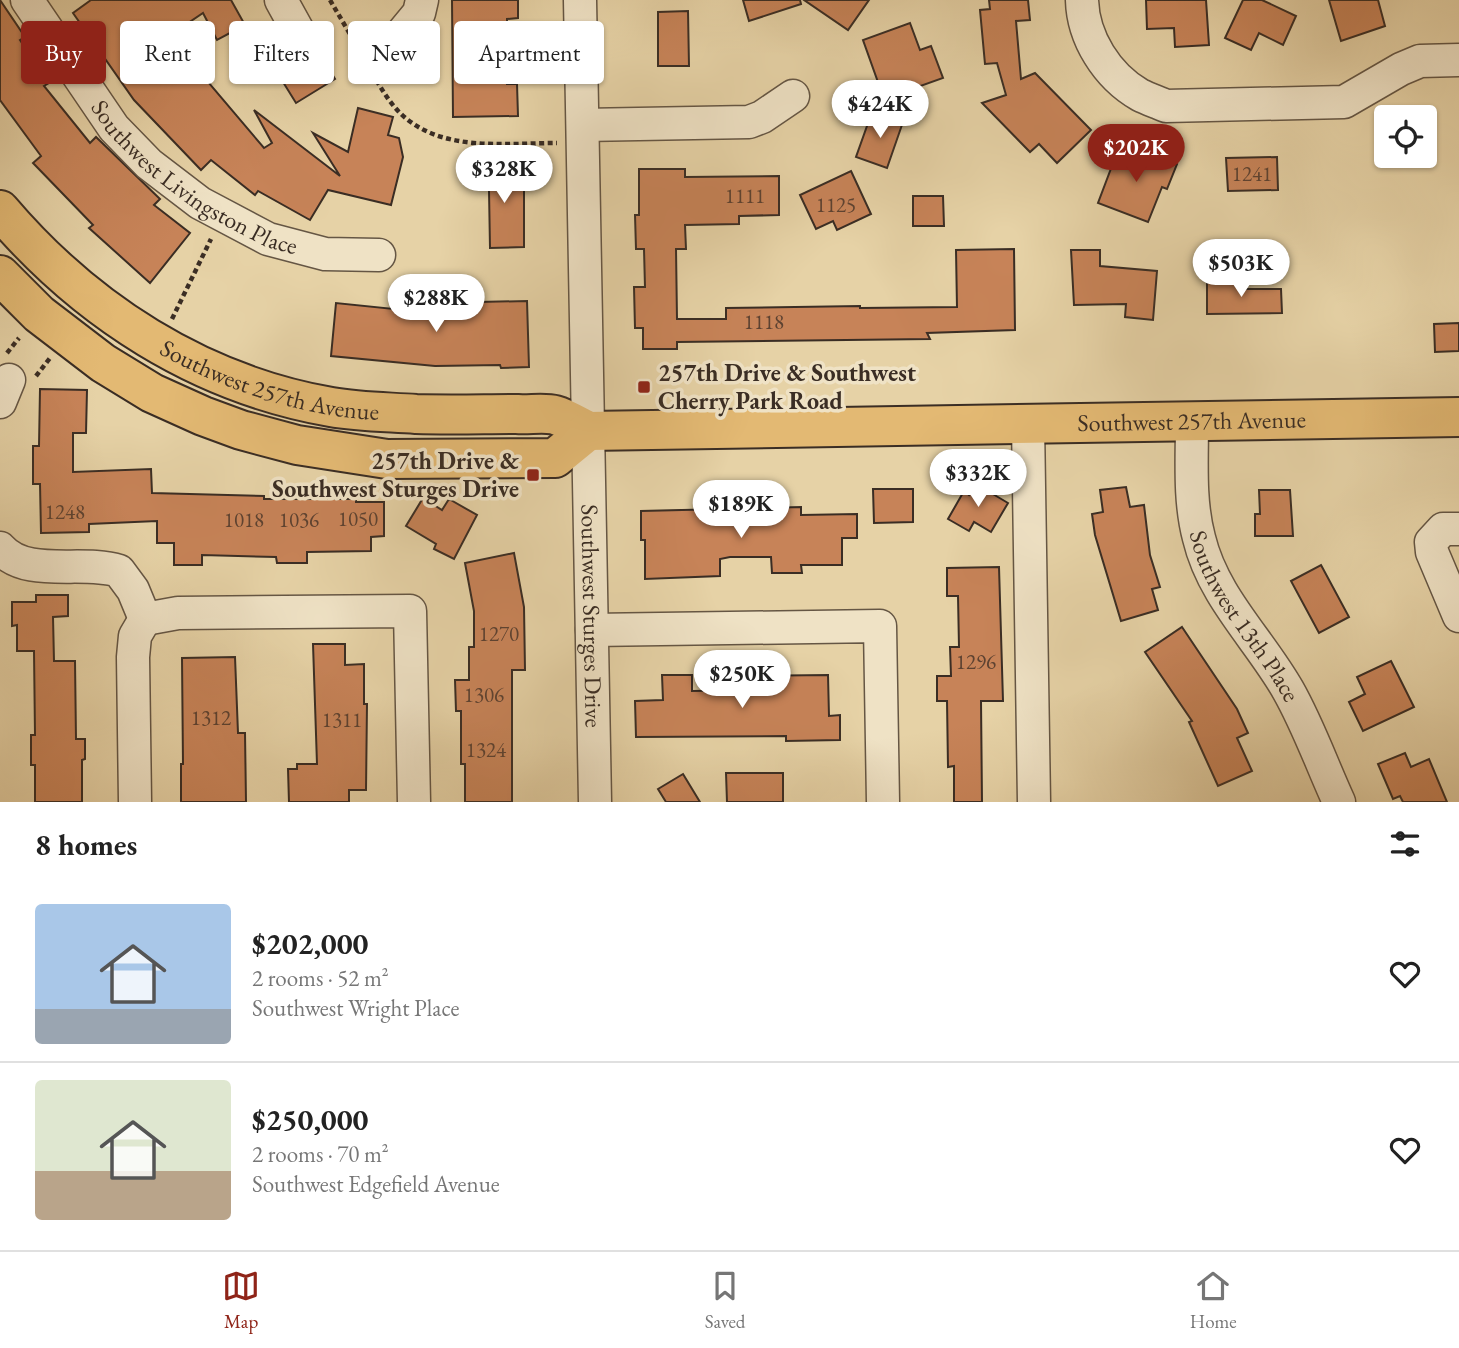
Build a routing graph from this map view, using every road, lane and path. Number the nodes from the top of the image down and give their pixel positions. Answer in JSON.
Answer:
{"nodes":[{"id":1,"x":281,"y":0,"type":"edge"},
{"id":2,"x":330,"y":0,"type":"edge"},
{"id":3,"x":422,"y":0,"type":"edge"},
{"id":4,"x":580,"y":0,"type":"edge"},
{"id":5,"x":1082,"y":0,"type":"edge"},
{"id":6,"x":37,"y":4,"type":"edge"},
{"id":7,"x":293,"y":21,"type":"edge"},
{"id":8,"x":412,"y":21,"type":"edge"},
{"id":9,"x":348,"y":31,"type":"edge"},
{"id":10,"x":1459,"y":60,"type":"edge"},
{"id":11,"x":378,"y":84,"type":"edge"},
{"id":12,"x":793,"y":96,"type":"dead end"},
{"id":13,"x":583,"y":134,"type":"junction"},
{"id":14,"x":0,"y":210,"type":"edge"},
{"id":15,"x":223,"y":215,"type":"junction"},
{"id":16,"x":379,"y":255,"type":"dead end"},
{"id":17,"x":0,"y":275,"type":"edge"},
{"id":18,"x":69,"y":336,"type":"junction"},
{"id":19,"x":159,"y":345,"type":"junction"},
{"id":20,"x":5,"y":391,"type":"edge"},
{"id":21,"x":1459,"y":417,"type":"edge"},
{"id":22,"x":1192,"y":421,"type":"junction"},
{"id":23,"x":1028,"y":424,"type":"junction"},
{"id":24,"x":588,"y":432,"type":"junction"},
{"id":25,"x":1459,"y":529,"type":"edge"},
{"id":26,"x":0,"y":548,"type":"edge"},
{"id":27,"x":1459,"y":616,"type":"edge"},
{"id":28,"x":145,"y":619,"type":"junction"},
{"id":29,"x":592,"y":630,"type":"junction"},
{"id":30,"x":135,"y":802,"type":"edge"},
{"id":31,"x":414,"y":802,"type":"edge"},
{"id":32,"x":595,"y":802,"type":"edge"},
{"id":33,"x":883,"y":802,"type":"edge"},
{"id":34,"x":1034,"y":802,"type":"edge"},
{"id":35,"x":1339,"y":802,"type":"edge"}],
"edges":[{"from":1,"to":7,"type":"street"},
{"from":2,"to":9,"type":"path"},
{"from":3,"to":8,"type":"street"},
{"from":4,"to":13,"type":"street","name":"Southwest Sturges Drive"},
{"from":5,"to":10,"type":"street"},
{"from":6,"to":15,"type":"street","name":"Southwest Livingston Place"},
{"from":11,"to":13,"type":"path"},
{"from":12,"to":13,"type":"street"},
{"from":13,"to":24,"type":"street","name":"Southwest Sturges Drive"},
{"from":14,"to":19,"type":"main road","name":"Southwest 257th Avenue"},
{"from":15,"to":16,"type":"street","name":"Southwest Livingston Place"},
{"from":15,"to":19,"type":"path"},
{"from":17,"to":18,"type":"main road","name":"Southwest 257th Avenue"},
{"from":18,"to":20,"type":"path"},
{"from":18,"to":24,"type":"main road","name":"Southwest 257th Avenue"},
{"from":19,"to":24,"type":"main road","name":"Southwest 257th Avenue"},
{"from":21,"to":22,"type":"main road","name":"Southwest 257th Avenue"},
{"from":22,"to":23,"type":"main road","name":"Southwest 257th Avenue"},
{"from":22,"to":35,"type":"street","name":"Southwest 13th Place"},
{"from":23,"to":24,"type":"main road","name":"Southwest 257th Avenue"},
{"from":23,"to":34,"type":"street"},
{"from":24,"to":29,"type":"street","name":"Southwest Sturges Drive"},
{"from":25,"to":27,"type":"street"},
{"from":26,"to":28,"type":"street"},
{"from":28,"to":30,"type":"street"},
{"from":28,"to":31,"type":"street"},
{"from":29,"to":32,"type":"street","name":"Southwest Sturges Drive"},
{"from":29,"to":33,"type":"street"}]}
